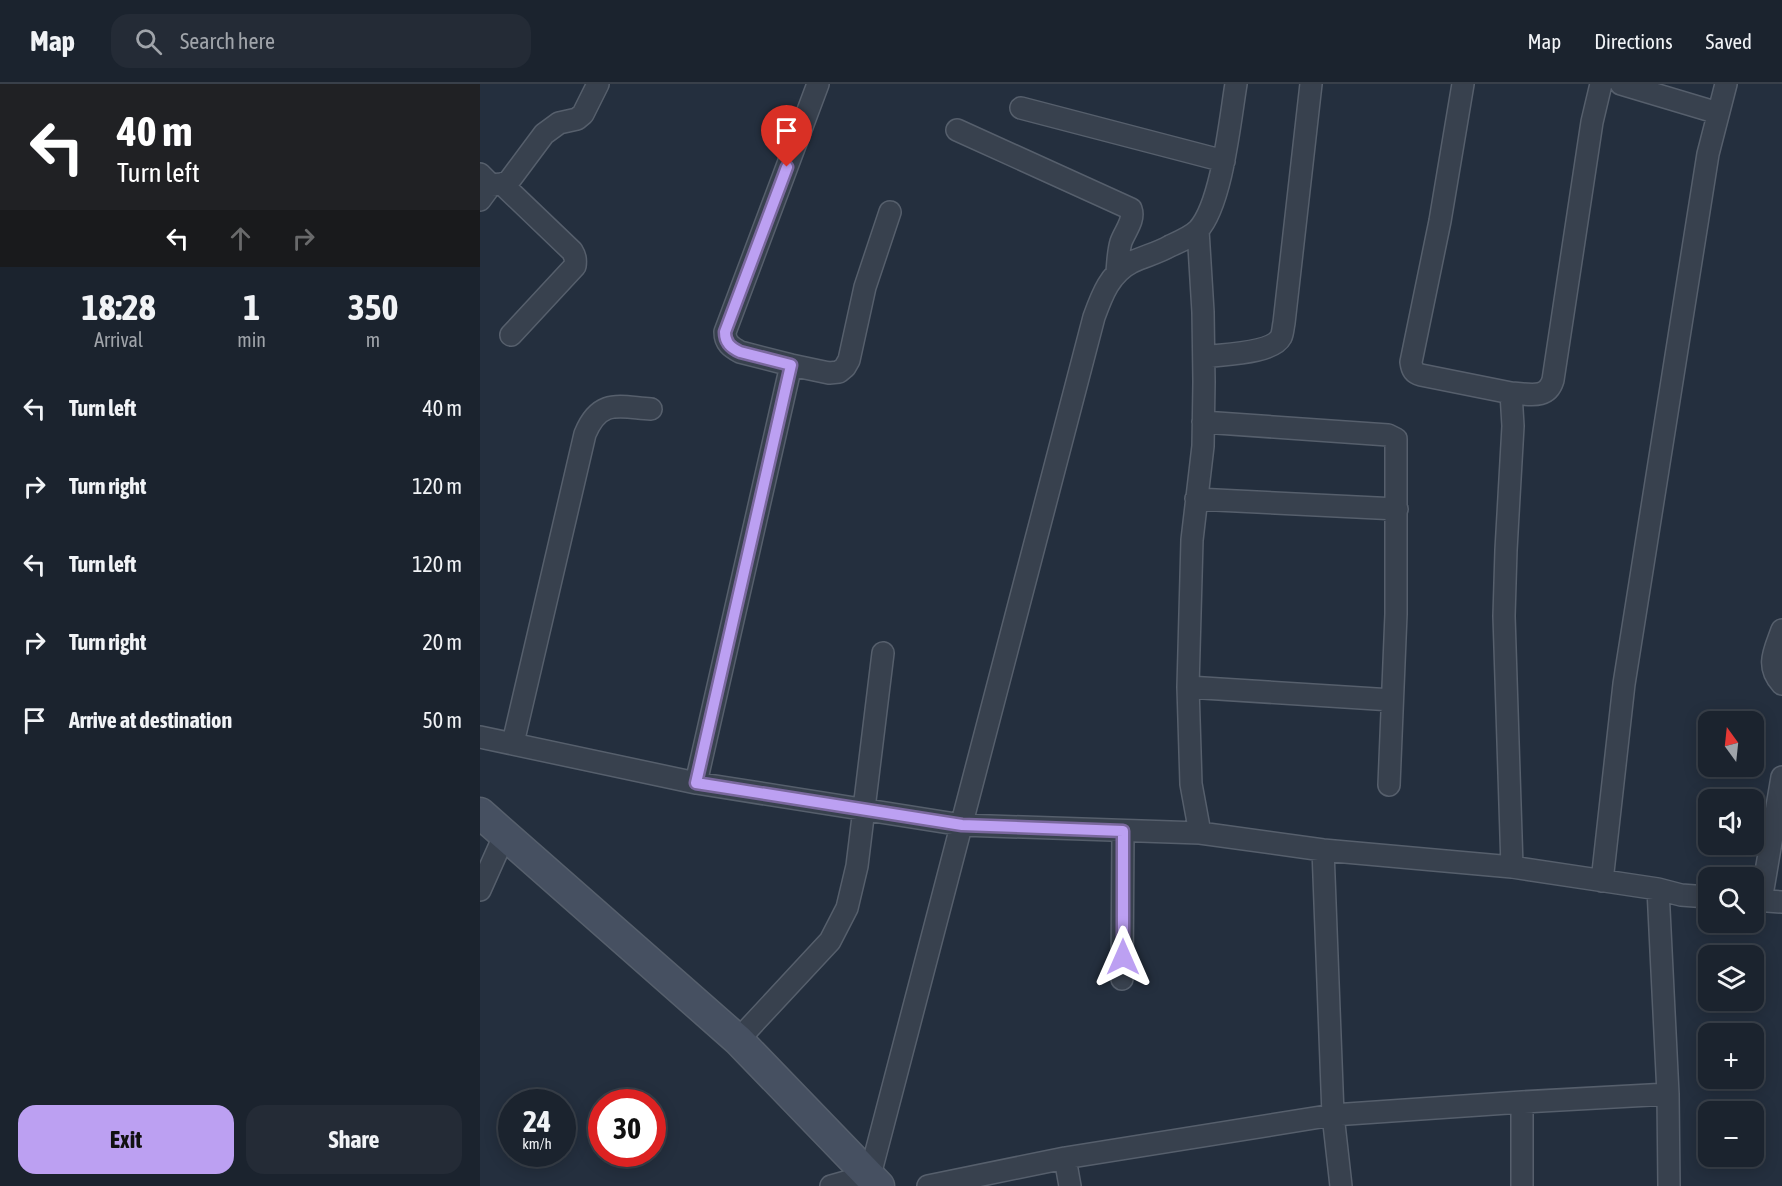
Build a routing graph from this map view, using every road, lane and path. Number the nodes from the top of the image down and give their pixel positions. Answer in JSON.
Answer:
{"nodes":[{"id":1,"x":598,"y":84,"type":"edge"},
{"id":2,"x":818,"y":84,"type":"edge"},
{"id":3,"x":1236,"y":84,"type":"edge"},
{"id":4,"x":1311,"y":84,"type":"edge"},
{"id":5,"x":1463,"y":84,"type":"edge"},
{"id":6,"x":1601,"y":84,"type":"edge"},
{"id":7,"x":1621,"y":84,"type":"edge"},
{"id":8,"x":1726,"y":84,"type":"edge"},
{"id":9,"x":1021,"y":108,"type":"dead end"},
{"id":10,"x":1718,"y":113,"type":"junction"},
{"id":11,"x":957,"y":130,"type":"dead end"},
{"id":12,"x":1224,"y":161,"type":"junction"},
{"id":13,"x":488,"y":186,"type":"edge"},
{"id":14,"x":890,"y":213,"type":"dead end"},
{"id":15,"x":1198,"y":230,"type":"junction"},
{"id":16,"x":1117,"y":272,"type":"junction"},
{"id":17,"x":511,"y":335,"type":"dead end"},
{"id":18,"x":1204,"y":357,"type":"junction"},
{"id":19,"x":791,"y":365,"type":"junction"},
{"id":20,"x":1512,"y":393,"type":"junction"},
{"id":21,"x":651,"y":409,"type":"dead end"},
{"id":22,"x":1203,"y":422,"type":"junction"},
{"id":23,"x":1196,"y":499,"type":"junction"},
{"id":24,"x":1397,"y":508,"type":"junction"},
{"id":25,"x":1782,"y":630,"type":"edge"},
{"id":26,"x":883,"y":653,"type":"dead end"},
{"id":27,"x":1782,"y":684,"type":"edge"},
{"id":28,"x":1188,"y":687,"type":"junction"},
{"id":29,"x":1392,"y":700,"type":"junction"},
{"id":30,"x":480,"y":737,"type":"edge"},
{"id":31,"x":513,"y":743,"type":"junction"},
{"id":32,"x":1782,"y":777,"type":"edge"},
{"id":33,"x":696,"y":783,"type":"junction"},
{"id":34,"x":1389,"y":785,"type":"dead end"},
{"id":35,"x":865,"y":810,"type":"junction"},
{"id":36,"x":480,"y":813,"type":"edge"},
{"id":37,"x":962,"y":825,"type":"junction"},
{"id":38,"x":1123,"y":831,"type":"junction"},
{"id":39,"x":1200,"y":833,"type":"junction"},
{"id":40,"x":505,"y":834,"type":"junction"},
{"id":41,"x":1323,"y":850,"type":"junction"},
{"id":42,"x":1512,"y":867,"type":"junction"},
{"id":43,"x":1602,"y":881,"type":"junction"},
{"id":44,"x":1658,"y":889,"type":"junction"},
{"id":45,"x":480,"y":890,"type":"edge"},
{"id":46,"x":1698,"y":896,"type":"edge"},
{"id":47,"x":1766,"y":901,"type":"edge"},
{"id":48,"x":1122,"y":979,"type":"dead end"},
{"id":49,"x":738,"y":1040,"type":"junction"},
{"id":50,"x":1668,"y":1094,"type":"junction"},
{"id":51,"x":1522,"y":1102,"type":"junction"},
{"id":52,"x":1333,"y":1115,"type":"junction"},
{"id":53,"x":1065,"y":1158,"type":"junction"},
{"id":54,"x":874,"y":1181,"type":"edge"},
{"id":55,"x":831,"y":1186,"type":"edge"},
{"id":56,"x":928,"y":1186,"type":"edge"},
{"id":57,"x":1070,"y":1186,"type":"edge"},
{"id":58,"x":1341,"y":1186,"type":"edge"},
{"id":59,"x":1522,"y":1186,"type":"edge"},
{"id":60,"x":1669,"y":1186,"type":"edge"}],
"edges":[{"from":1,"to":13,"type":"street"},
{"from":2,"to":19,"type":"street"},
{"from":3,"to":12,"type":"street"},
{"from":4,"to":18,"type":"street"},
{"from":5,"to":20,"type":"street"},
{"from":6,"to":20,"type":"street"},
{"from":7,"to":10,"type":"street"},
{"from":8,"to":10,"type":"street"},
{"from":9,"to":12,"type":"street"},
{"from":10,"to":43,"type":"street"},
{"from":11,"to":16,"type":"street"},
{"from":12,"to":15,"type":"street"},
{"from":13,"to":17,"type":"street"},
{"from":14,"to":19,"type":"street"},
{"from":15,"to":16,"type":"street"},
{"from":15,"to":18,"type":"street"},
{"from":16,"to":37,"type":"street"},
{"from":18,"to":22,"type":"street"},
{"from":19,"to":33,"type":"street"},
{"from":20,"to":42,"type":"street"},
{"from":21,"to":31,"type":"street"},
{"from":22,"to":23,"type":"street"},
{"from":22,"to":24,"type":"street"},
{"from":23,"to":24,"type":"street"},
{"from":23,"to":28,"type":"street"},
{"from":24,"to":29,"type":"street"},
{"from":25,"to":27,"type":"street"},
{"from":26,"to":35,"type":"street"},
{"from":28,"to":29,"type":"street"},
{"from":28,"to":39,"type":"street"},
{"from":29,"to":34,"type":"street"},
{"from":30,"to":31,"type":"street"},
{"from":31,"to":33,"type":"street"},
{"from":32,"to":47,"type":"street"},
{"from":33,"to":35,"type":"street"},
{"from":35,"to":37,"type":"street"},
{"from":35,"to":49,"type":"street"},
{"from":36,"to":40,"type":"street"},
{"from":37,"to":38,"type":"street"},
{"from":37,"to":54,"type":"street"},
{"from":38,"to":39,"type":"street"},
{"from":38,"to":48,"type":"street"},
{"from":39,"to":41,"type":"street"},
{"from":40,"to":45,"type":"street"},
{"from":40,"to":49,"type":"street"},
{"from":41,"to":42,"type":"street"},
{"from":41,"to":52,"type":"street"},
{"from":42,"to":43,"type":"street"},
{"from":43,"to":44,"type":"street"},
{"from":44,"to":46,"type":"street"},
{"from":44,"to":50,"type":"street"},
{"from":49,"to":54,"type":"street"},
{"from":50,"to":51,"type":"street"},
{"from":50,"to":60,"type":"street"},
{"from":51,"to":52,"type":"street"},
{"from":51,"to":59,"type":"street"},
{"from":52,"to":53,"type":"street"},
{"from":52,"to":58,"type":"street"},
{"from":53,"to":56,"type":"street"},
{"from":53,"to":57,"type":"street"},
{"from":54,"to":55,"type":"street"}]}
